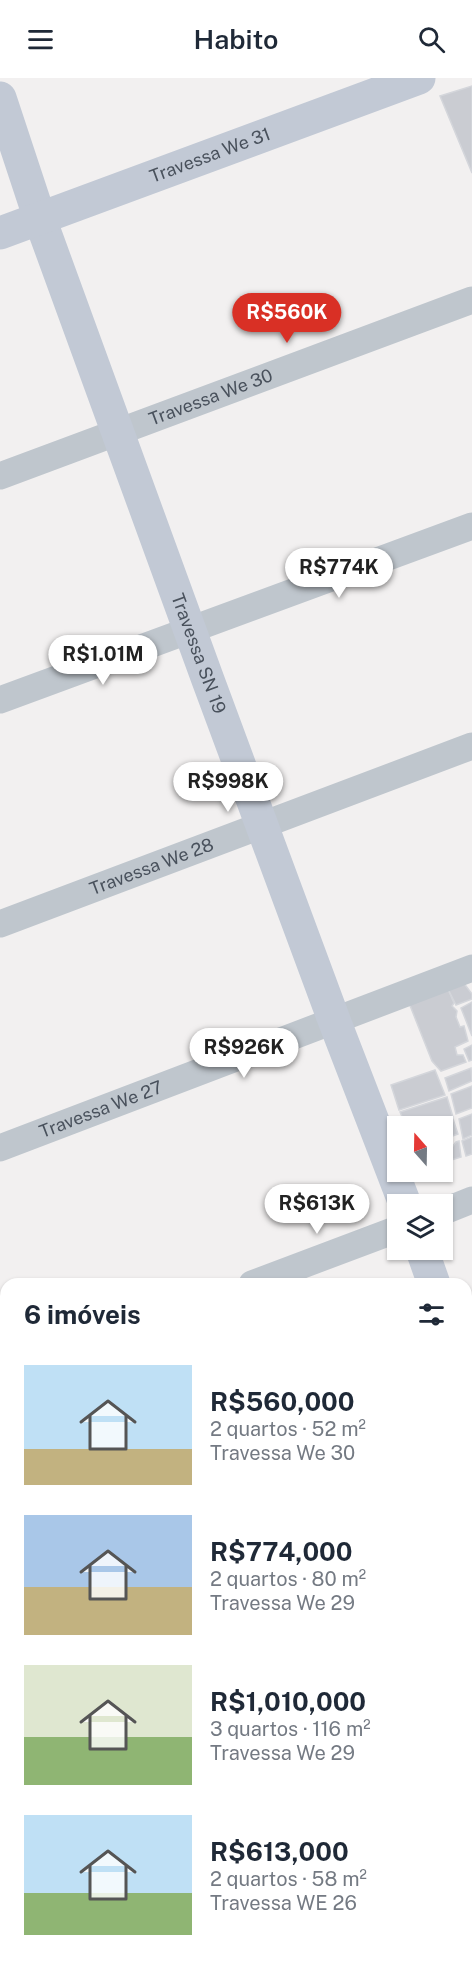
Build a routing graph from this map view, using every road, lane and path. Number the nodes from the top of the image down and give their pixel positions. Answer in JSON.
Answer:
{"nodes":[{"id":1,"x":419,"y":78,"type":"edge"},
{"id":2,"x":0,"y":98,"type":"edge"},
{"id":3,"x":40,"y":219,"type":"junction"},
{"id":4,"x":0,"y":233,"type":"edge"},
{"id":5,"x":472,"y":300,"type":"edge"},
{"id":6,"x":118,"y":431,"type":"junction"},
{"id":7,"x":0,"y":476,"type":"edge"},
{"id":8,"x":472,"y":526,"type":"edge"},
{"id":9,"x":190,"y":630,"type":"junction"},
{"id":10,"x":0,"y":700,"type":"edge"},
{"id":11,"x":472,"y":746,"type":"edge"},
{"id":12,"x":261,"y":824,"type":"junction"},
{"id":13,"x":0,"y":924,"type":"edge"},
{"id":14,"x":472,"y":968,"type":"edge"},
{"id":15,"x":334,"y":1020,"type":"junction"},
{"id":16,"x":0,"y":1148,"type":"edge"},
{"id":17,"x":401,"y":1194,"type":"edge"},
{"id":18,"x":472,"y":1200,"type":"edge"},
{"id":19,"x":453,"y":1208,"type":"edge"},
{"id":20,"x":387,"y":1233,"type":"edge"},
{"id":21,"x":426,"y":1260,"type":"edge"},
{"id":22,"x":268,"y":1278,"type":"edge"},
{"id":23,"x":432,"y":1278,"type":"edge"}],
"edges":[{"from":1,"to":3,"type":"main road","name":"Travessa We 31"},
{"from":2,"to":3,"type":"main road","name":"Travessa SN 19"},
{"from":3,"to":4,"type":"main road","name":"Travessa We 31"},
{"from":3,"to":6,"type":"main road","name":"Travessa SN 19"},
{"from":5,"to":6,"type":"street","name":"Travessa We 30"},
{"from":6,"to":7,"type":"street"},
{"from":6,"to":9,"type":"main road","name":"Travessa SN 19"},
{"from":8,"to":9,"type":"street"},
{"from":9,"to":10,"type":"street"},
{"from":9,"to":12,"type":"main road","name":"Travessa SN 19"},
{"from":11,"to":12,"type":"street","name":"Travessa We 28"},
{"from":12,"to":13,"type":"street","name":"Travessa We 28"},
{"from":12,"to":15,"type":"main road","name":"Travessa SN 19"},
{"from":14,"to":15,"type":"street","name":"Travessa We 27"},
{"from":15,"to":16,"type":"street","name":"Travessa We 27"},
{"from":15,"to":17,"type":"main road","name":"Travessa SN 19"},
{"from":18,"to":19,"type":"street"},
{"from":20,"to":22,"type":"street"},
{"from":21,"to":23,"type":"main road"}]}
